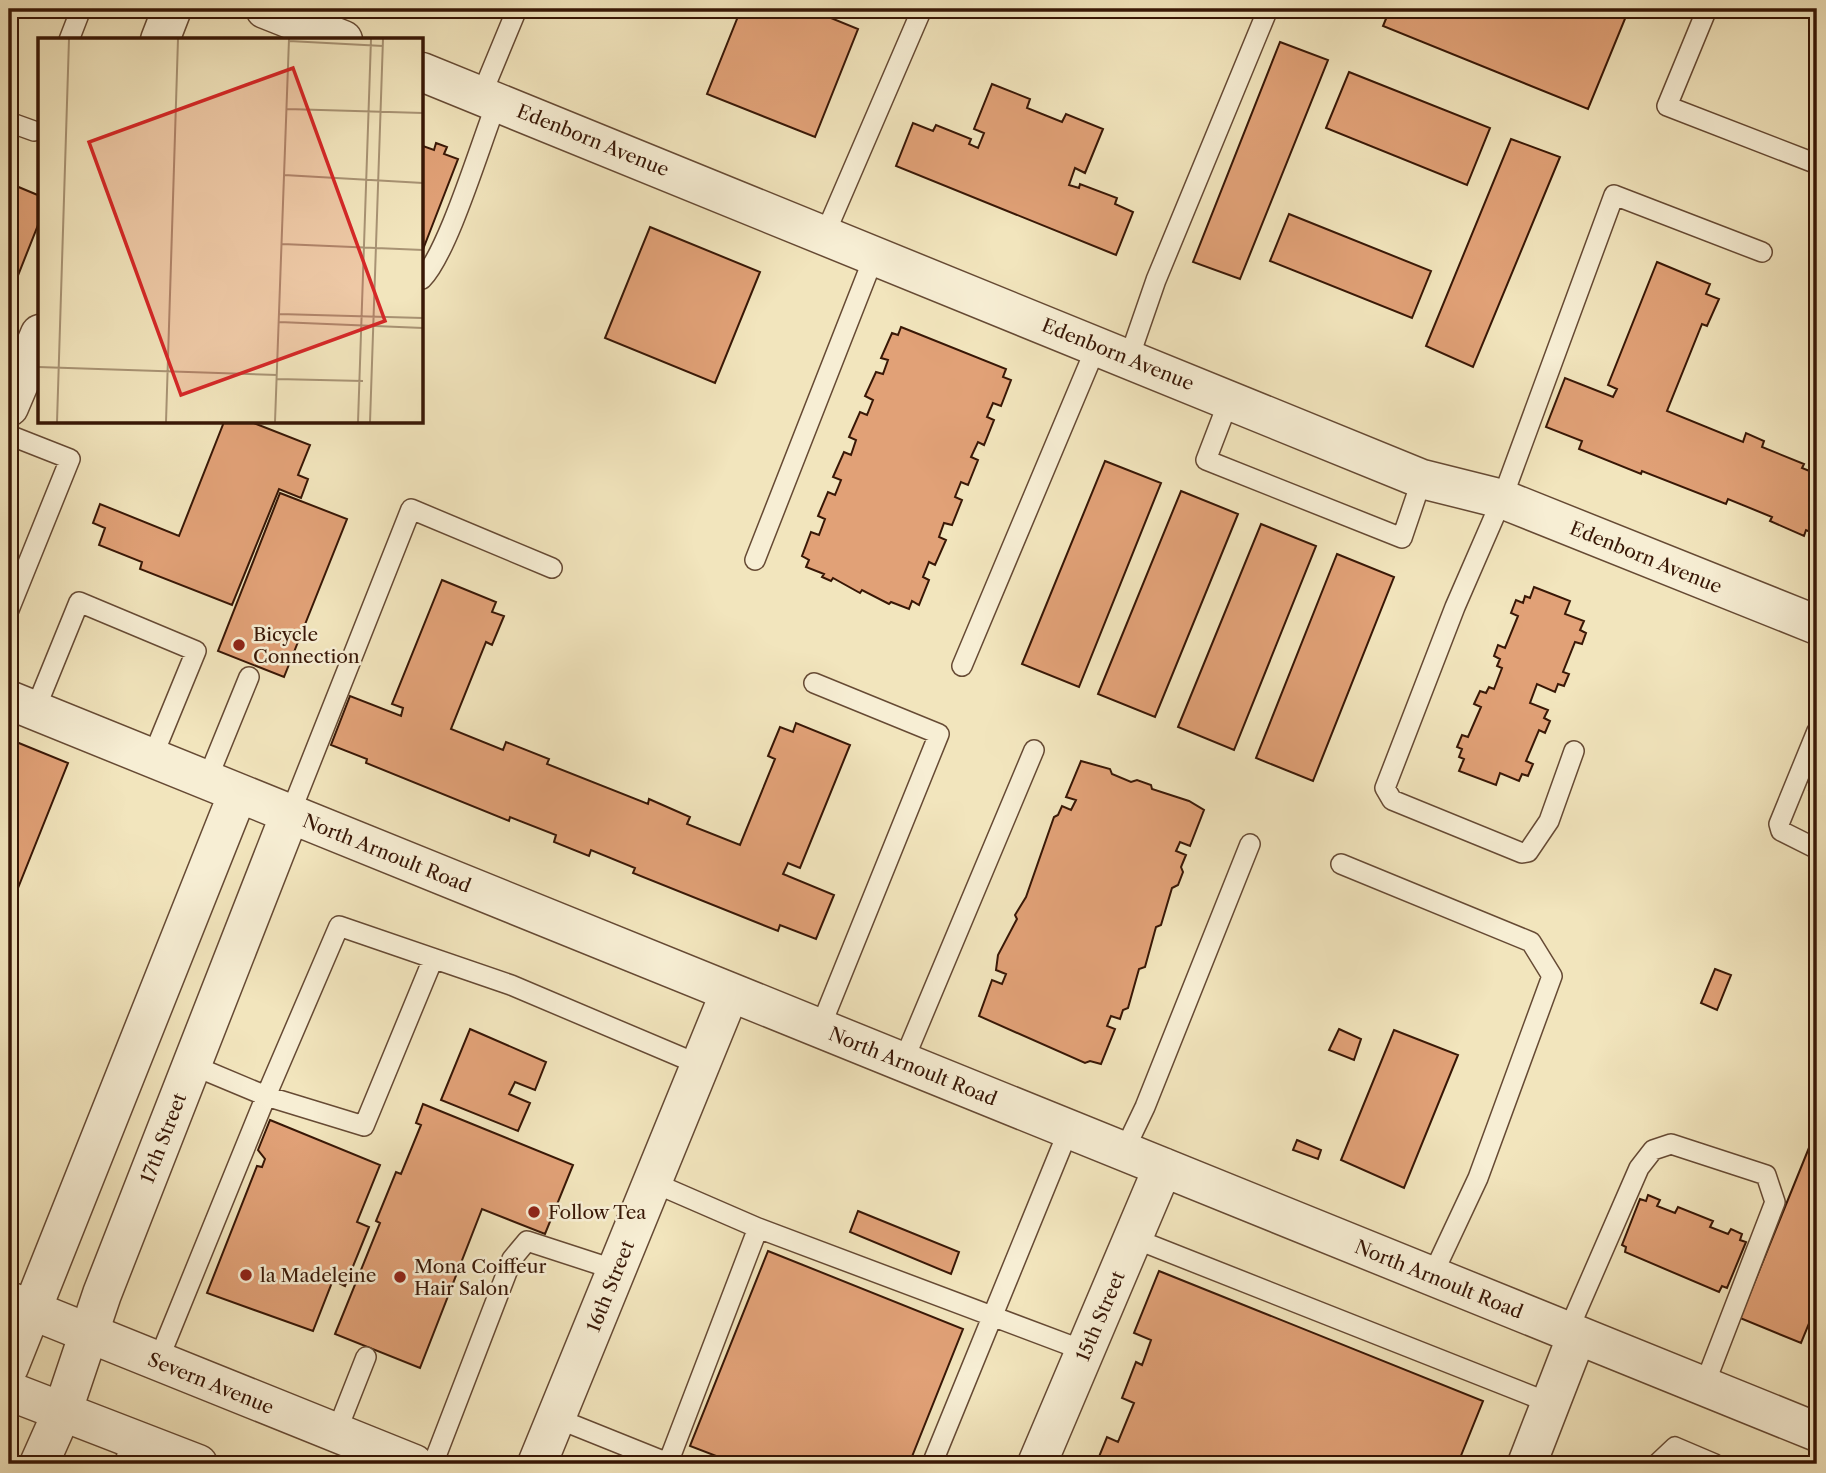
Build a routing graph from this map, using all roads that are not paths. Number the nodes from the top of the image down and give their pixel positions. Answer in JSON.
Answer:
{"nodes":[{"id":1,"x":81,"y":9,"type":"edge"},
{"id":2,"x":172,"y":9,"type":"edge"},
{"id":3,"x":265,"y":9,"type":"edge"},
{"id":4,"x":517,"y":9,"type":"edge"},
{"id":5,"x":922,"y":9,"type":"edge"},
{"id":6,"x":1268,"y":9,"type":"edge"},
{"id":7,"x":1707,"y":9,"type":"edge"},
{"id":8,"x":70,"y":38,"type":"edge"},
{"id":9,"x":161,"y":38,"type":"edge"},
{"id":10,"x":338,"y":38,"type":"edge"},
{"id":11,"x":424,"y":73,"type":"edge"},
{"id":12,"x":489,"y":99,"type":"junction"},
{"id":13,"x":9,"y":122,"type":"edge"},
{"id":14,"x":38,"y":127,"type":"edge"},
{"id":15,"x":1817,"y":164,"type":"edge"},
{"id":16,"x":825,"y":234,"type":"junction"},
{"id":17,"x":1762,"y":252,"type":"dead end"},
{"id":18,"x":875,"y":254,"type":"junction"},
{"id":19,"x":424,"y":277,"type":"edge"},
{"id":20,"x":38,"y":348,"type":"edge"},
{"id":21,"x":1113,"y":351,"type":"junction"},
{"id":22,"x":1229,"y":400,"type":"junction"},
{"id":23,"x":9,"y":407,"type":"edge"},
{"id":24,"x":9,"y":435,"type":"edge"},
{"id":25,"x":1422,"y":480,"type":"junction"},
{"id":26,"x":1502,"y":499,"type":"junction"},
{"id":27,"x":755,"y":560,"type":"dead end"},
{"id":28,"x":552,"y":568,"type":"dead end"},
{"id":29,"x":9,"y":610,"type":"edge"},
{"id":30,"x":1817,"y":625,"type":"edge"},
{"id":31,"x":962,"y":666,"type":"dead end"},
{"id":32,"x":249,"y":677,"type":"dead end"},
{"id":33,"x":814,"y":683,"type":"dead end"},
{"id":34,"x":22,"y":705,"type":"edge"},
{"id":35,"x":1817,"y":731,"type":"edge"},
{"id":36,"x":1034,"y":750,"type":"dead end"},
{"id":37,"x":1574,"y":751,"type":"dead end"},
{"id":38,"x":152,"y":758,"type":"junction"},
{"id":39,"x":223,"y":786,"type":"junction"},
{"id":40,"x":290,"y":814,"type":"junction"},
{"id":41,"x":1250,"y":844,"type":"dead end"},
{"id":42,"x":1817,"y":849,"type":"edge"},
{"id":43,"x":1340,"y":864,"type":"dead end"},
{"id":44,"x":433,"y":959,"type":"junction"},
{"id":45,"x":730,"y":992,"type":"junction"},
{"id":46,"x":820,"y":1028,"type":"junction"},
{"id":47,"x":903,"y":1062,"type":"junction"},
{"id":48,"x":192,"y":1065,"type":"junction"},
{"id":49,"x":701,"y":1065,"type":"junction"},
{"id":50,"x":266,"y":1096,"type":"junction"},
{"id":51,"x":1069,"y":1129,"type":"junction"},
{"id":52,"x":1124,"y":1151,"type":"junction"},
{"id":53,"x":1163,"y":1167,"type":"junction"},
{"id":54,"x":652,"y":1181,"type":"junction"},
{"id":55,"x":758,"y":1228,"type":"junction"},
{"id":56,"x":1133,"y":1238,"type":"junction"},
{"id":57,"x":616,"y":1270,"type":"junction"},
{"id":58,"x":1432,"y":1276,"type":"junction"},
{"id":59,"x":20,"y":1305,"type":"edge"},
{"id":60,"x":992,"y":1317,"type":"junction"},
{"id":61,"x":88,"y":1333,"type":"junction"},
{"id":62,"x":1572,"y":1333,"type":"junction"},
{"id":63,"x":1085,"y":1351,"type":"junction"},
{"id":64,"x":366,"y":1357,"type":"dead end"},
{"id":65,"x":158,"y":1361,"type":"junction"},
{"id":66,"x":9,"y":1367,"type":"edge"},
{"id":67,"x":1704,"y":1386,"type":"junction"},
{"id":68,"x":9,"y":1391,"type":"edge"},
{"id":69,"x":1550,"y":1403,"type":"junction"},
{"id":70,"x":62,"y":1410,"type":"junction"},
{"id":71,"x":556,"y":1418,"type":"junction"},
{"id":72,"x":1817,"y":1431,"type":"edge"},
{"id":73,"x":336,"y":1433,"type":"junction"},
{"id":74,"x":129,"y":1451,"type":"edge"},
{"id":75,"x":39,"y":1464,"type":"edge"},
{"id":76,"x":198,"y":1464,"type":"edge"},
{"id":77,"x":414,"y":1464,"type":"edge"},
{"id":78,"x":433,"y":1464,"type":"edge"},
{"id":79,"x":537,"y":1464,"type":"edge"},
{"id":80,"x":669,"y":1464,"type":"edge"},
{"id":81,"x":932,"y":1464,"type":"edge"},
{"id":82,"x":1037,"y":1464,"type":"edge"},
{"id":83,"x":1527,"y":1464,"type":"edge"},
{"id":84,"x":1657,"y":1464,"type":"edge"},
{"id":85,"x":1715,"y":1464,"type":"edge"}],
"edges":[{"from":1,"to":8,"type":"lane"},
{"from":2,"to":9,"type":"street"},
{"from":3,"to":10,"type":"street"},
{"from":4,"to":12,"type":"lane"},
{"from":5,"to":16,"type":"lane"},
{"from":6,"to":21,"type":"lane"},
{"from":7,"to":15,"type":"lane"},
{"from":11,"to":12,"type":"street","name":"Edenborn Avenue"},
{"from":12,"to":16,"type":"street","name":"Edenborn Avenue"},
{"from":12,"to":19,"type":"lane"},
{"from":13,"to":14,"type":"lane"},
{"from":16,"to":18,"type":"street","name":"Edenborn Avenue"},
{"from":17,"to":26,"type":"lane"},
{"from":18,"to":21,"type":"street","name":"Edenborn Avenue"},
{"from":18,"to":27,"type":"lane"},
{"from":20,"to":23,"type":"street"},
{"from":21,"to":22,"type":"street","name":"Edenborn Avenue"},
{"from":21,"to":31,"type":"lane"},
{"from":22,"to":25,"type":"street","name":"Edenborn Avenue"},
{"from":22,"to":25,"type":"lane"},
{"from":24,"to":29,"type":"lane"},
{"from":25,"to":26,"type":"street","name":"Edenborn Avenue"},
{"from":26,"to":30,"type":"street","name":"Edenborn Avenue"},
{"from":26,"to":37,"type":"lane"},
{"from":28,"to":40,"type":"lane"},
{"from":32,"to":39,"type":"lane"},
{"from":33,"to":46,"type":"lane"},
{"from":34,"to":38,"type":"street","name":"North Arnoult Road"},
{"from":34,"to":38,"type":"lane"},
{"from":35,"to":42,"type":"lane"},
{"from":36,"to":47,"type":"lane"},
{"from":38,"to":39,"type":"street","name":"North Arnoult Road"},
{"from":39,"to":40,"type":"street","name":"North Arnoult Road"},
{"from":39,"to":59,"type":"street"},
{"from":40,"to":45,"type":"street","name":"North Arnoult Road"},
{"from":40,"to":48,"type":"street","name":"17th Street"},
{"from":41,"to":52,"type":"lane"},
{"from":43,"to":58,"type":"lane"},
{"from":44,"to":49,"type":"lane"},
{"from":44,"to":50,"type":"lane"},
{"from":44,"to":50,"type":"lane"},
{"from":45,"to":46,"type":"street","name":"North Arnoult Road"},
{"from":45,"to":49,"type":"street","name":"16th Street"},
{"from":46,"to":47,"type":"street","name":"North Arnoult Road"},
{"from":47,"to":51,"type":"street","name":"North Arnoult Road"},
{"from":48,"to":50,"type":"lane"},
{"from":48,"to":61,"type":"street","name":"17th Street"},
{"from":49,"to":54,"type":"street","name":"16th Street"},
{"from":50,"to":65,"type":"lane"},
{"from":51,"to":52,"type":"street","name":"North Arnoult Road"},
{"from":51,"to":60,"type":"lane"},
{"from":52,"to":53,"type":"street","name":"North Arnoult Road"},
{"from":53,"to":56,"type":"street","name":"15th Street"},
{"from":53,"to":58,"type":"street","name":"North Arnoult Road"},
{"from":54,"to":55,"type":"lane"},
{"from":54,"to":57,"type":"street","name":"16th Street"},
{"from":55,"to":60,"type":"lane"},
{"from":55,"to":80,"type":"lane"},
{"from":56,"to":63,"type":"street","name":"15th Street"},
{"from":56,"to":69,"type":"lane"},
{"from":57,"to":71,"type":"street","name":"16th Street"},
{"from":57,"to":78,"type":"lane"},
{"from":58,"to":62,"type":"street","name":"North Arnoult Road"},
{"from":59,"to":61,"type":"street","name":"Severn Avenue"},
{"from":59,"to":66,"type":"street"},
{"from":60,"to":63,"type":"lane"},
{"from":60,"to":81,"type":"lane"},
{"from":61,"to":65,"type":"street","name":"Severn Avenue"},
{"from":61,"to":70,"type":"street","name":"17th Street"},
{"from":62,"to":67,"type":"street","name":"North Arnoult Road"},
{"from":62,"to":67,"type":"lane"},
{"from":62,"to":69,"type":"street"},
{"from":63,"to":82,"type":"street","name":"15th Street"},
{"from":64,"to":73,"type":"lane"},
{"from":65,"to":73,"type":"street","name":"Severn Avenue"},
{"from":67,"to":72,"type":"street","name":"North Arnoult Road"},
{"from":68,"to":70,"type":"street"},
{"from":69,"to":83,"type":"street"},
{"from":70,"to":74,"type":"street"},
{"from":70,"to":75,"type":"street","name":"17th Street"},
{"from":71,"to":79,"type":"street","name":"16th Street"},
{"from":71,"to":80,"type":"lane"},
{"from":73,"to":77,"type":"street","name":"Severn Avenue"},
{"from":74,"to":76,"type":"street"},
{"from":84,"to":85,"type":"lane"}]}
